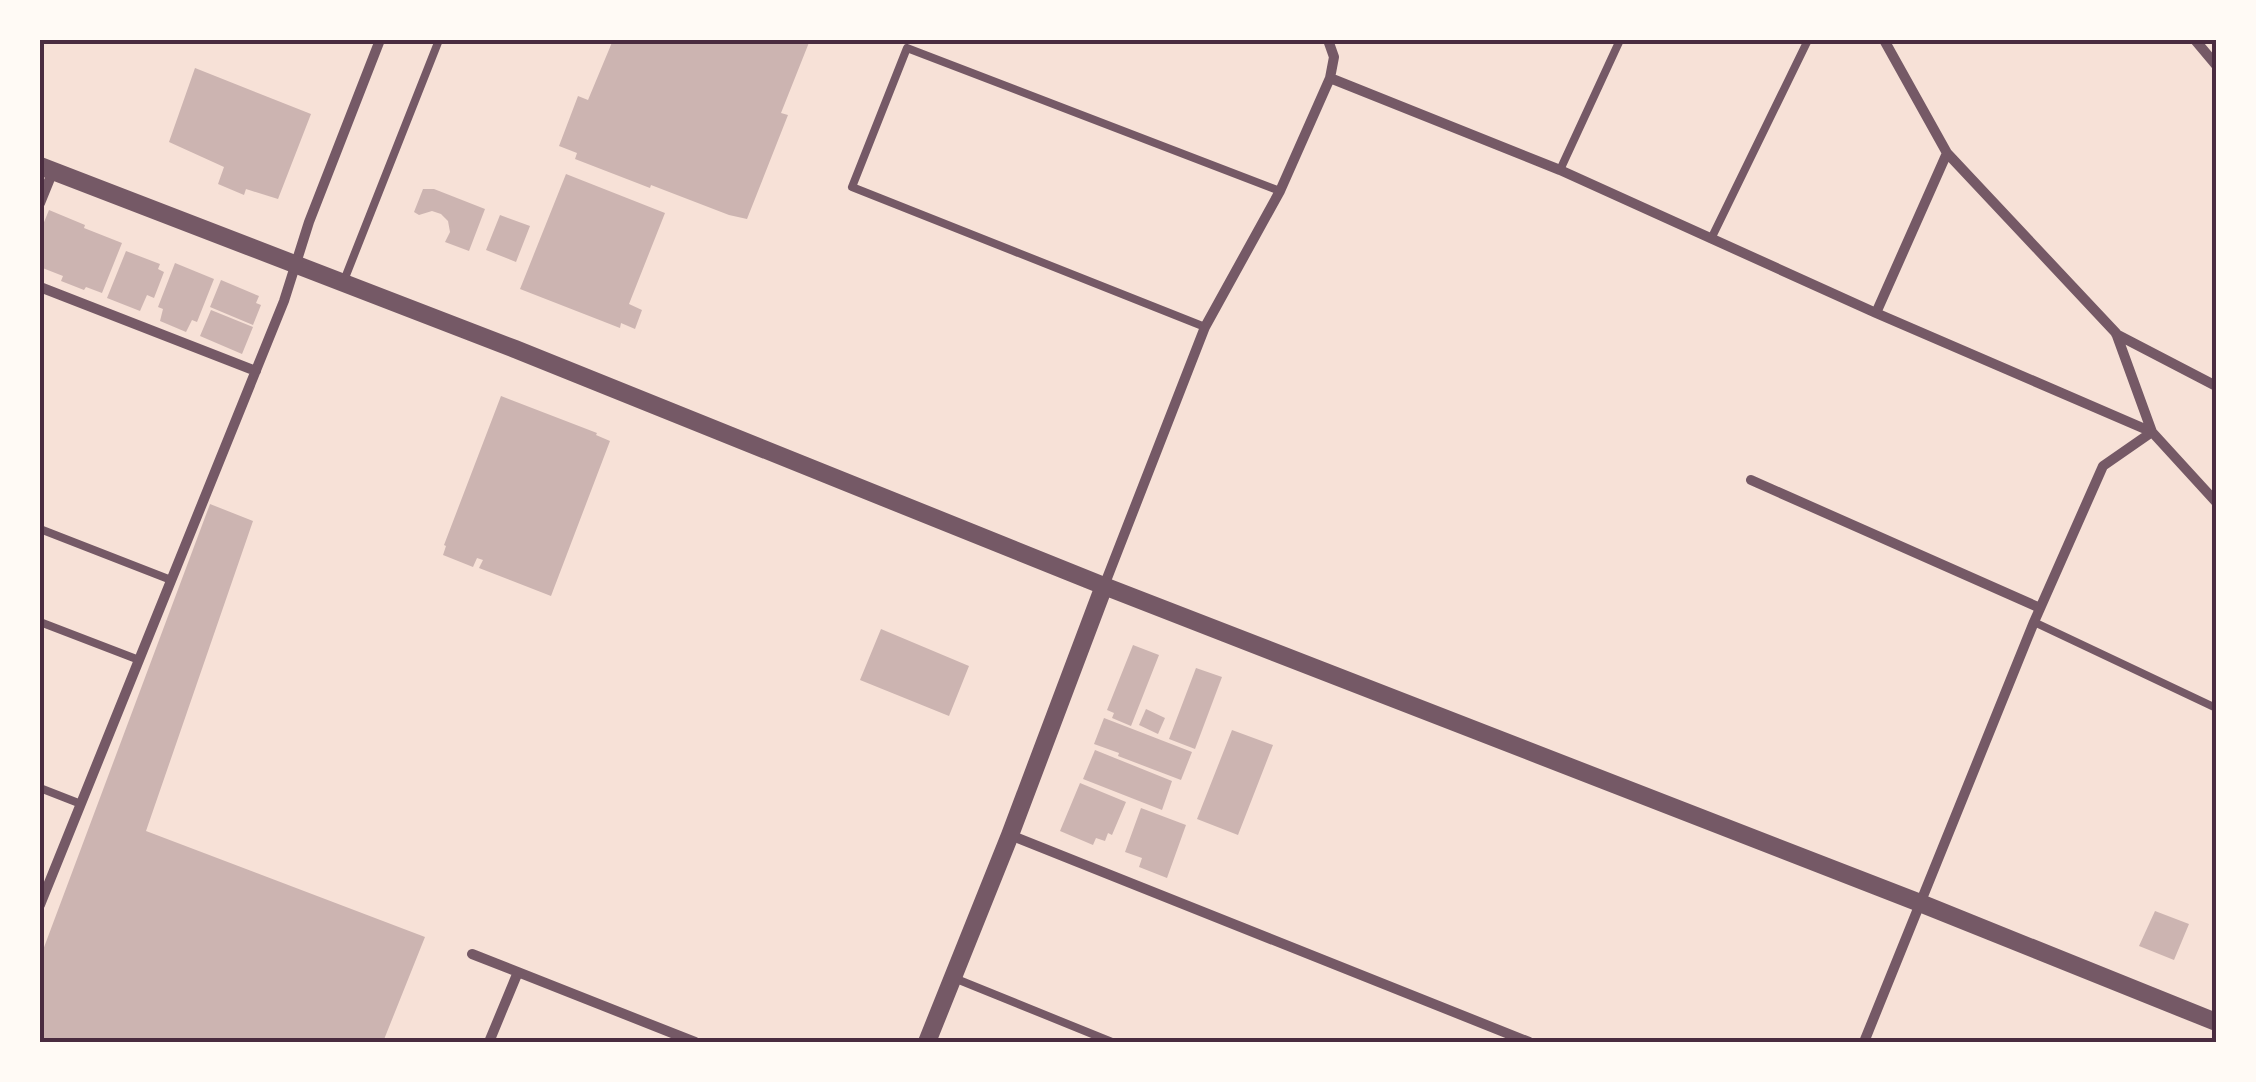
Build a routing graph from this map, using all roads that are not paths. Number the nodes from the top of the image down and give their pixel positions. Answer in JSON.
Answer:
{"nodes":[{"id":1,"x":380,"y":40,"type":"edge"},
{"id":2,"x":439,"y":40,"type":"edge"},
{"id":3,"x":1328,"y":40,"type":"edge"},
{"id":4,"x":1620,"y":40,"type":"edge"},
{"id":5,"x":1808,"y":40,"type":"edge"},
{"id":6,"x":1884,"y":40,"type":"edge"},
{"id":7,"x":2195,"y":40,"type":"edge"},
{"id":8,"x":2216,"y":65,"type":"edge"},
{"id":9,"x":1330,"y":78,"type":"junction"},
{"id":10,"x":1947,"y":153,"type":"junction"},
{"id":11,"x":46,"y":168,"type":"edge"},
{"id":12,"x":1560,"y":170,"type":"junction"},
{"id":13,"x":1280,"y":191,"type":"junction"},
{"id":14,"x":40,"y":202,"type":"edge"},
{"id":15,"x":1711,"y":239,"type":"junction"},
{"id":16,"x":296,"y":265,"type":"junction"},
{"id":17,"x":343,"y":284,"type":"junction"},
{"id":18,"x":40,"y":287,"type":"edge"},
{"id":19,"x":1876,"y":312,"type":"junction"},
{"id":20,"x":1205,"y":327,"type":"junction"},
{"id":21,"x":2116,"y":333,"type":"junction"},
{"id":22,"x":256,"y":371,"type":"junction"},
{"id":23,"x":2216,"y":386,"type":"edge"},
{"id":24,"x":2152,"y":432,"type":"junction"},
{"id":25,"x":1751,"y":480,"type":"dead end"},
{"id":26,"x":2216,"y":502,"type":"edge"},
{"id":27,"x":40,"y":529,"type":"edge"},
{"id":28,"x":171,"y":580,"type":"junction"},
{"id":29,"x":1104,"y":586,"type":"junction"},
{"id":30,"x":2040,"y":608,"type":"junction"},
{"id":31,"x":40,"y":622,"type":"edge"},
{"id":32,"x":2034,"y":622,"type":"junction"},
{"id":33,"x":139,"y":660,"type":"junction"},
{"id":34,"x":2216,"y":708,"type":"edge"},
{"id":35,"x":40,"y":788,"type":"edge"},
{"id":36,"x":81,"y":804,"type":"junction"},
{"id":37,"x":1010,"y":835,"type":"junction"},
{"id":38,"x":1920,"y":903,"type":"junction"},
{"id":39,"x":40,"y":905,"type":"edge"},
{"id":40,"x":472,"y":954,"type":"dead end"},
{"id":41,"x":518,"y":972,"type":"junction"},
{"id":42,"x":953,"y":978,"type":"junction"},
{"id":43,"x":2216,"y":1022,"type":"edge"},
{"id":44,"x":489,"y":1042,"type":"edge"},
{"id":45,"x":695,"y":1042,"type":"edge"},
{"id":46,"x":927,"y":1042,"type":"edge"},
{"id":47,"x":1112,"y":1042,"type":"edge"},
{"id":48,"x":1529,"y":1042,"type":"edge"},
{"id":49,"x":1864,"y":1042,"type":"edge"}],
"edges":[{"from":1,"to":16,"type":"street"},
{"from":2,"to":17,"type":"lane"},
{"from":3,"to":9,"type":"street"},
{"from":4,"to":12,"type":"lane"},
{"from":5,"to":15,"type":"lane"},
{"from":6,"to":10,"type":"street"},
{"from":7,"to":8,"type":"street"},
{"from":9,"to":12,"type":"street"},
{"from":9,"to":13,"type":"street"},
{"from":10,"to":19,"type":"street"},
{"from":10,"to":21,"type":"street"},
{"from":11,"to":14,"type":"street"},
{"from":11,"to":16,"type":"street"},
{"from":12,"to":15,"type":"street"},
{"from":13,"to":20,"type":"street"},
{"from":13,"to":20,"type":"lane"},
{"from":15,"to":19,"type":"street"},
{"from":16,"to":17,"type":"street"},
{"from":16,"to":22,"type":"street"},
{"from":17,"to":29,"type":"street"},
{"from":18,"to":22,"type":"street"},
{"from":19,"to":24,"type":"street"},
{"from":20,"to":29,"type":"street"},
{"from":21,"to":23,"type":"street"},
{"from":21,"to":24,"type":"street"},
{"from":22,"to":28,"type":"street"},
{"from":24,"to":26,"type":"street"},
{"from":24,"to":30,"type":"street"},
{"from":25,"to":30,"type":"street"},
{"from":27,"to":28,"type":"lane"},
{"from":28,"to":33,"type":"street"},
{"from":29,"to":37,"type":"street"},
{"from":29,"to":38,"type":"street"},
{"from":30,"to":32,"type":"street"},
{"from":31,"to":33,"type":"lane"},
{"from":32,"to":34,"type":"lane"},
{"from":32,"to":38,"type":"street"},
{"from":33,"to":36,"type":"street"},
{"from":35,"to":36,"type":"lane"},
{"from":36,"to":39,"type":"street"},
{"from":37,"to":42,"type":"street"},
{"from":37,"to":48,"type":"street"},
{"from":38,"to":43,"type":"street"},
{"from":38,"to":49,"type":"street"},
{"from":40,"to":41,"type":"street"},
{"from":41,"to":44,"type":"street"},
{"from":41,"to":45,"type":"street"},
{"from":42,"to":46,"type":"street"},
{"from":42,"to":47,"type":"lane"}]}
